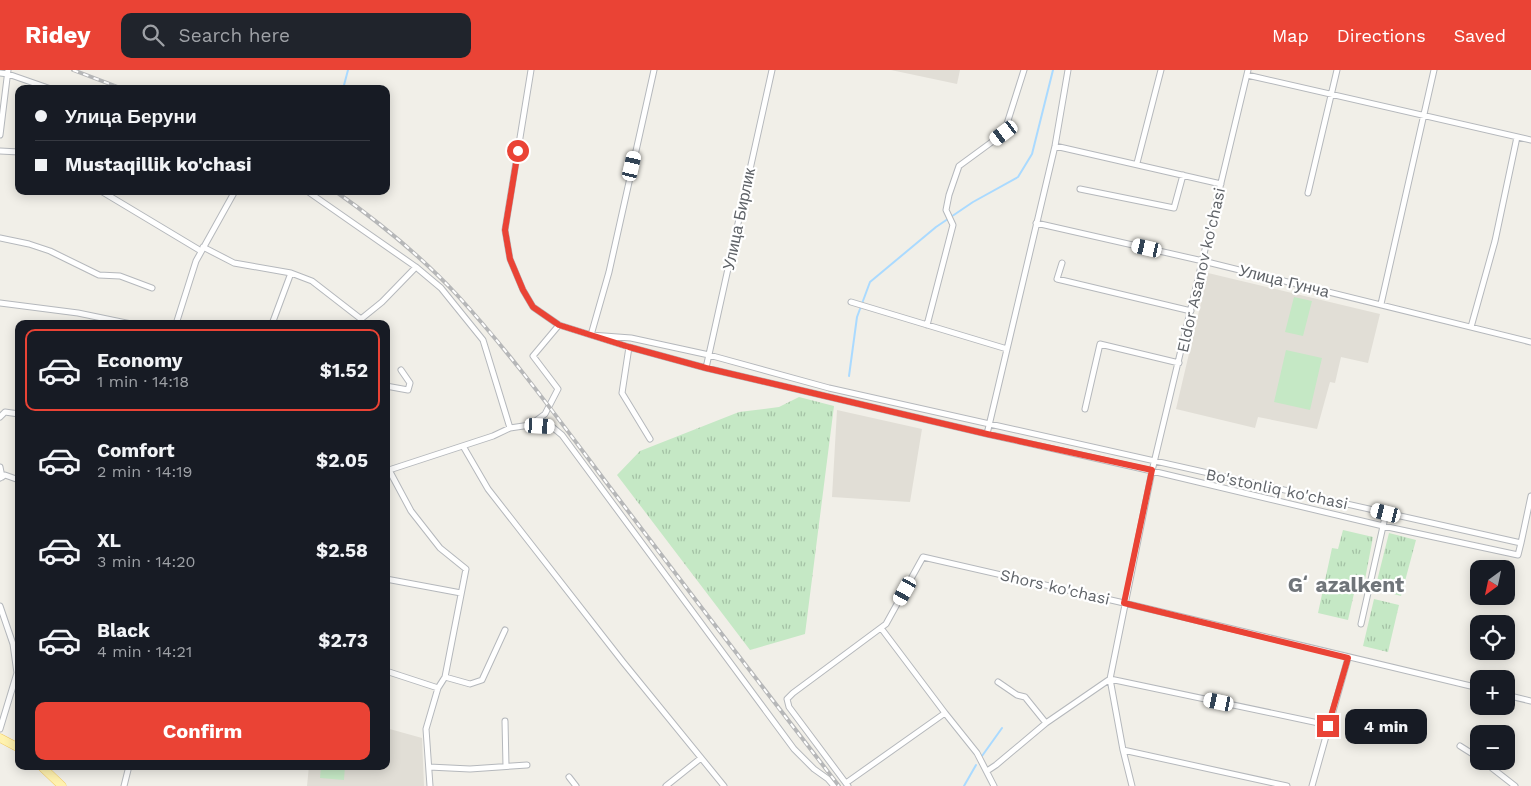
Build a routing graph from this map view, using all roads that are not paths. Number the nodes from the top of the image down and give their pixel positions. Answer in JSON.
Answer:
{"nodes":[{"id":1,"x":531,"y":70,"type":"edge"},
{"id":2,"x":654,"y":70,"type":"edge"},
{"id":3,"x":772,"y":70,"type":"edge"},
{"id":4,"x":1024,"y":70,"type":"edge"},
{"id":5,"x":1068,"y":70,"type":"edge"},
{"id":6,"x":1161,"y":70,"type":"edge"},
{"id":7,"x":1337,"y":70,"type":"edge"},
{"id":8,"x":1434,"y":70,"type":"edge"},
{"id":9,"x":8,"y":72,"type":"edge"},
{"id":10,"x":0,"y":73,"type":"edge"},
{"id":11,"x":1248,"y":73,"type":"edge"},
{"id":12,"x":41,"y":85,"type":"edge"},
{"id":13,"x":1331,"y":94,"type":"junction"},
{"id":14,"x":1423,"y":116,"type":"junction"},
{"id":15,"x":0,"y":135,"type":"edge"},
{"id":16,"x":1517,"y":137,"type":"junction"},
{"id":17,"x":1531,"y":140,"type":"edge"},
{"id":18,"x":1055,"y":146,"type":"junction"},
{"id":19,"x":0,"y":151,"type":"edge"},
{"id":20,"x":15,"y":152,"type":"edge"},
{"id":21,"x":1137,"y":163,"type":"junction"},
{"id":22,"x":1183,"y":174,"type":"junction"},
{"id":23,"x":1221,"y":184,"type":"junction"},
{"id":24,"x":1080,"y":189,"type":"dead end"},
{"id":25,"x":1308,"y":193,"type":"dead end"},
{"id":26,"x":108,"y":195,"type":"edge"},
{"id":27,"x":233,"y":195,"type":"edge"},
{"id":28,"x":313,"y":195,"type":"edge"},
{"id":29,"x":1036,"y":223,"type":"junction"},
{"id":30,"x":0,"y":238,"type":"edge"},
{"id":31,"x":202,"y":249,"type":"junction"},
{"id":32,"x":1203,"y":261,"type":"junction"},
{"id":33,"x":1062,"y":263,"type":"dead end"},
{"id":34,"x":416,"y":267,"type":"junction"},
{"id":35,"x":291,"y":273,"type":"junction"},
{"id":36,"x":152,"y":288,"type":"dead end"},
{"id":37,"x":0,"y":303,"type":"edge"},
{"id":38,"x":853,"y":303,"type":"dead end"},
{"id":39,"x":1382,"y":304,"type":"junction"},
{"id":40,"x":1191,"y":311,"type":"junction"},
{"id":41,"x":112,"y":320,"type":"edge"},
{"id":42,"x":177,"y":320,"type":"edge"},
{"id":43,"x":273,"y":320,"type":"edge"},
{"id":44,"x":358,"y":320,"type":"edge"},
{"id":45,"x":362,"y":320,"type":"edge"},
{"id":46,"x":559,"y":325,"type":"junction"},
{"id":47,"x":927,"y":325,"type":"junction"},
{"id":48,"x":1471,"y":327,"type":"junction"},
{"id":49,"x":591,"y":335,"type":"junction"},
{"id":50,"x":1531,"y":342,"type":"edge"},
{"id":51,"x":629,"y":347,"type":"junction"},
{"id":52,"x":1007,"y":349,"type":"junction"},
{"id":53,"x":709,"y":355,"type":"junction"},
{"id":54,"x":1179,"y":363,"type":"junction"},
{"id":55,"x":706,"y":368,"type":"junction"},
{"id":56,"x":400,"y":370,"type":"dead end"},
{"id":57,"x":390,"y":387,"type":"edge"},
{"id":58,"x":1085,"y":409,"type":"dead end"},
{"id":59,"x":15,"y":413,"type":"edge"},
{"id":60,"x":0,"y":417,"type":"edge"},
{"id":61,"x":530,"y":425,"type":"junction"},
{"id":62,"x":990,"y":425,"type":"junction"},
{"id":63,"x":510,"y":428,"type":"junction"},
{"id":64,"x":987,"y":434,"type":"junction"},
{"id":65,"x":650,"y":439,"type":"dead end"},
{"id":66,"x":463,"y":446,"type":"junction"},
{"id":67,"x":1154,"y":462,"type":"junction"},
{"id":68,"x":0,"y":467,"type":"edge"},
{"id":69,"x":390,"y":470,"type":"edge"},
{"id":70,"x":1152,"y":470,"type":"junction"},
{"id":71,"x":390,"y":474,"type":"edge"},
{"id":72,"x":1,"y":478,"type":"edge"},
{"id":73,"x":15,"y":479,"type":"edge"},
{"id":74,"x":1531,"y":496,"type":"edge"},
{"id":75,"x":1386,"y":513,"type":"junction"},
{"id":76,"x":1383,"y":526,"type":"junction"},
{"id":77,"x":1520,"y":544,"type":"junction"},
{"id":78,"x":390,"y":580,"type":"edge"},
{"id":79,"x":461,"y":594,"type":"junction"},
{"id":80,"x":1124,"y":603,"type":"junction"},
{"id":81,"x":0,"y":606,"type":"edge"},
{"id":82,"x":1361,"y":624,"type":"dead end"},
{"id":83,"x":881,"y":628,"type":"junction"},
{"id":84,"x":505,"y":630,"type":"dead end"},
{"id":85,"x":15,"y":651,"type":"edge"},
{"id":86,"x":1348,"y":658,"type":"junction"},
{"id":87,"x":390,"y":672,"type":"edge"},
{"id":88,"x":445,"y":677,"type":"junction"},
{"id":89,"x":1110,"y":678,"type":"junction"},
{"id":90,"x":15,"y":682,"type":"edge"},
{"id":91,"x":998,"y":682,"type":"dead end"},
{"id":92,"x":1470,"y":686,"type":"edge"},
{"id":93,"x":438,"y":688,"type":"junction"},
{"id":94,"x":1515,"y":697,"type":"edge"},
{"id":95,"x":1531,"y":700,"type":"edge"},
{"id":96,"x":945,"y":714,"type":"junction"},
{"id":97,"x":506,"y":721,"type":"dead end"},
{"id":98,"x":1046,"y":723,"type":"junction"},
{"id":99,"x":1328,"y":726,"type":"junction"},
{"id":100,"x":0,"y":729,"type":"edge"},
{"id":101,"x":0,"y":738,"type":"edge"},
{"id":102,"x":0,"y":741,"type":"edge"},
{"id":103,"x":1460,"y":746,"type":"dead end"},
{"id":104,"x":15,"y":747,"type":"edge"},
{"id":105,"x":15,"y":748,"type":"edge"},
{"id":106,"x":1123,"y":750,"type":"junction"},
{"id":107,"x":1470,"y":752,"type":"edge"},
{"id":108,"x":701,"y":758,"type":"junction"},
{"id":109,"x":527,"y":765,"type":"dead end"},
{"id":110,"x":506,"y":766,"type":"junction"},
{"id":111,"x":429,"y":767,"type":"junction"},
{"id":112,"x":45,"y":770,"type":"edge"},
{"id":113,"x":50,"y":770,"type":"edge"},
{"id":114,"x":128,"y":770,"type":"edge"},
{"id":115,"x":987,"y":770,"type":"junction"},
{"id":116,"x":1495,"y":770,"type":"edge"},
{"id":117,"x":569,"y":777,"type":"dead end"},
{"id":118,"x":847,"y":785,"type":"edge"},
{"id":119,"x":62,"y":786,"type":"edge"},
{"id":120,"x":66,"y":786,"type":"edge"},
{"id":121,"x":124,"y":786,"type":"edge"},
{"id":122,"x":430,"y":786,"type":"edge"},
{"id":123,"x":576,"y":786,"type":"edge"},
{"id":124,"x":666,"y":786,"type":"edge"},
{"id":125,"x":724,"y":786,"type":"edge"},
{"id":126,"x":834,"y":786,"type":"edge"},
{"id":127,"x":994,"y":786,"type":"edge"},
{"id":128,"x":1132,"y":786,"type":"edge"},
{"id":129,"x":1287,"y":786,"type":"edge"},
{"id":130,"x":1312,"y":786,"type":"edge"},
{"id":131,"x":1515,"y":786,"type":"edge"}],
"edges":[{"from":1,"to":46,"type":"street"},
{"from":2,"to":49,"type":"street"},
{"from":3,"to":53,"type":"street","name":"Улица Бирлик"},
{"from":4,"to":47,"type":"street"},
{"from":5,"to":18,"type":"street"},
{"from":6,"to":21,"type":"street"},
{"from":7,"to":13,"type":"street"},
{"from":8,"to":14,"type":"street"},
{"from":9,"to":10,"type":"street"},
{"from":9,"to":12,"type":"street"},
{"from":9,"to":15,"type":"street"},
{"from":11,"to":13,"type":"street"},
{"from":11,"to":23,"type":"street","name":"Eldor Asanov ko'chasi"},
{"from":13,"to":14,"type":"street"},
{"from":13,"to":25,"type":"street"},
{"from":14,"to":16,"type":"street"},
{"from":14,"to":39,"type":"street"},
{"from":16,"to":17,"type":"street"},
{"from":16,"to":48,"type":"street"},
{"from":18,"to":21,"type":"street"},
{"from":18,"to":29,"type":"street"},
{"from":19,"to":20,"type":"street"},
{"from":21,"to":22,"type":"street"},
{"from":22,"to":23,"type":"street"},
{"from":22,"to":24,"type":"street"},
{"from":23,"to":32,"type":"street","name":"Eldor Asanov ko'chasi"},
{"from":26,"to":31,"type":"street"},
{"from":27,"to":31,"type":"street"},
{"from":28,"to":34,"type":"street"},
{"from":29,"to":32,"type":"street","name":"Улица Гунча"},
{"from":29,"to":52,"type":"street"},
{"from":30,"to":36,"type":"street"},
{"from":31,"to":35,"type":"street"},
{"from":31,"to":42,"type":"street"},
{"from":32,"to":39,"type":"street","name":"Улица Гунча"},
{"from":32,"to":40,"type":"street","name":"Eldor Asanov ko'chasi"},
{"from":33,"to":40,"type":"street"},
{"from":34,"to":45,"type":"street"},
{"from":34,"to":63,"type":"street"},
{"from":35,"to":43,"type":"street"},
{"from":35,"to":44,"type":"street"},
{"from":37,"to":41,"type":"street"},
{"from":38,"to":47,"type":"street"},
{"from":39,"to":48,"type":"street","name":"Улица Гунча"},
{"from":40,"to":54,"type":"street","name":"Eldor Asanov ko'chasi"},
{"from":46,"to":49,"type":"street"},
{"from":46,"to":61,"type":"street"},
{"from":47,"to":52,"type":"street"},
{"from":48,"to":50,"type":"street","name":"Улица Гунча"},
{"from":49,"to":51,"type":"street","name":"Bo'stonliq ko'chasi"},
{"from":49,"to":53,"type":"street","name":"Bo'stonliq ko'chasi"},
{"from":51,"to":55,"type":"street","name":"Bo'stonliq ko'chasi"},
{"from":51,"to":65,"type":"street"},
{"from":52,"to":62,"type":"street"},
{"from":53,"to":55,"type":"street","name":"Улица Бирлик"},
{"from":53,"to":62,"type":"street","name":"Bo'stonliq ko'chasi"},
{"from":54,"to":58,"type":"street"},
{"from":54,"to":67,"type":"street","name":"Eldor Asanov ko'chasi"},
{"from":55,"to":64,"type":"street","name":"Bo'stonliq ko'chasi"},
{"from":56,"to":57,"type":"street"},
{"from":59,"to":60,"type":"street"},
{"from":61,"to":63,"type":"street"},
{"from":61,"to":126,"type":"street"},
{"from":62,"to":64,"type":"street"},
{"from":62,"to":67,"type":"street","name":"Bo'stonliq ko'chasi"},
{"from":63,"to":66,"type":"street"},
{"from":64,"to":70,"type":"street","name":"Bo'stonliq ko'chasi"},
{"from":66,"to":69,"type":"street"},
{"from":66,"to":108,"type":"street"},
{"from":67,"to":70,"type":"street","name":"Eldor Asanov ko'chasi"},
{"from":67,"to":75,"type":"street","name":"Bo'stonliq ko'chasi"},
{"from":68,"to":72,"type":"street"},
{"from":70,"to":76,"type":"street","name":"Bo'stonliq ko'chasi"},
{"from":70,"to":80,"type":"street","name":"Eldor Asanov ko'chasi"},
{"from":71,"to":79,"type":"street"},
{"from":72,"to":73,"type":"street"},
{"from":74,"to":77,"type":"street"},
{"from":75,"to":76,"type":"street"},
{"from":75,"to":77,"type":"street","name":"Bo'stonliq ko'chasi"},
{"from":76,"to":77,"type":"street","name":"Bo'stonliq ko'chasi"},
{"from":76,"to":82,"type":"street"},
{"from":78,"to":79,"type":"street"},
{"from":79,"to":88,"type":"street"},
{"from":80,"to":83,"type":"street","name":"Shors ko'chasi"},
{"from":80,"to":86,"type":"street","name":"Shors ko'chasi"},
{"from":80,"to":89,"type":"street","name":"Eldor Asanov ko'chasi"},
{"from":81,"to":85,"type":"street"},
{"from":83,"to":96,"type":"street"},
{"from":83,"to":118,"type":"street"},
{"from":84,"to":88,"type":"street"},
{"from":86,"to":92,"type":"street","name":"Shors ko'chasi"},
{"from":86,"to":99,"type":"street"},
{"from":87,"to":93,"type":"street"},
{"from":88,"to":93,"type":"street"},
{"from":89,"to":98,"type":"street"},
{"from":89,"to":99,"type":"street"},
{"from":89,"to":106,"type":"street"},
{"from":90,"to":100,"type":"street"},
{"from":91,"to":98,"type":"street"},
{"from":93,"to":111,"type":"street"},
{"from":94,"to":95,"type":"street"},
{"from":96,"to":115,"type":"street"},
{"from":96,"to":118,"type":"street"},
{"from":97,"to":110,"type":"street"},
{"from":98,"to":115,"type":"street"},
{"from":99,"to":130,"type":"street"},
{"from":101,"to":104,"type":"main road"},
{"from":102,"to":105,"type":"main road"},
{"from":103,"to":107,"type":"street"},
{"from":106,"to":128,"type":"street"},
{"from":106,"to":129,"type":"street"},
{"from":108,"to":124,"type":"street"},
{"from":108,"to":125,"type":"street"},
{"from":109,"to":110,"type":"street"},
{"from":110,"to":111,"type":"street"},
{"from":111,"to":122,"type":"street"},
{"from":112,"to":119,"type":"main road"},
{"from":113,"to":120,"type":"main road"},
{"from":114,"to":121,"type":"street"},
{"from":115,"to":127,"type":"street"},
{"from":116,"to":131,"type":"street"},
{"from":117,"to":123,"type":"street"}]}
